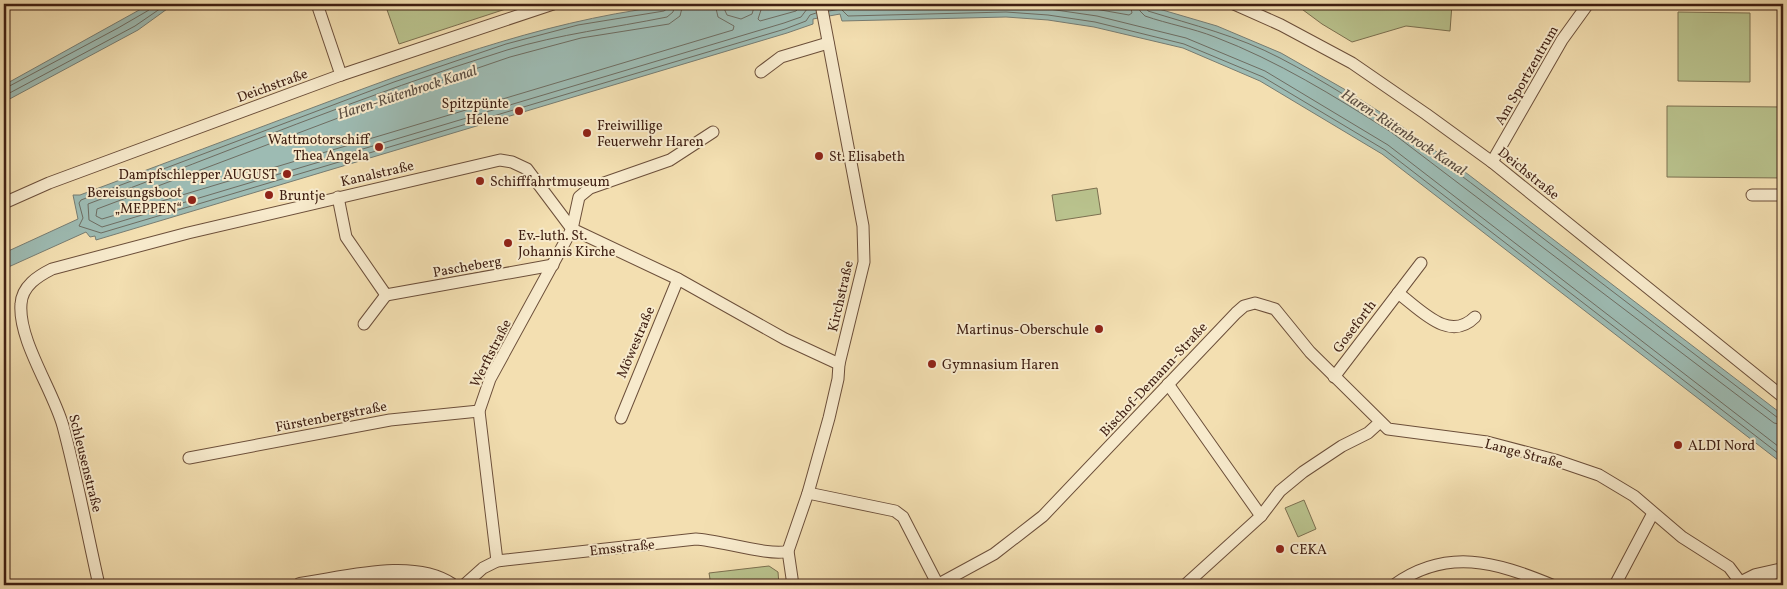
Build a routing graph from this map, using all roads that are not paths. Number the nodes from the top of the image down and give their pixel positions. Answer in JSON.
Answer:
{"nodes":[{"id":1,"x":317,"y":4,"type":"edge"},
{"id":2,"x":553,"y":4,"type":"edge"},
{"id":3,"x":821,"y":4,"type":"edge"},
{"id":4,"x":1234,"y":4,"type":"edge"},
{"id":5,"x":1588,"y":4,"type":"edge"},
{"id":6,"x":828,"y":43,"type":"junction"},
{"id":7,"x":761,"y":72,"type":"dead end"},
{"id":8,"x":341,"y":75,"type":"junction"},
{"id":9,"x":713,"y":132,"type":"dead end"},
{"id":10,"x":1492,"y":162,"type":"junction"},
{"id":11,"x":1752,"y":195,"type":"dead end"},
{"id":12,"x":1783,"y":195,"type":"edge"},
{"id":13,"x":338,"y":198,"type":"junction"},
{"id":14,"x":4,"y":203,"type":"edge"},
{"id":15,"x":572,"y":229,"type":"junction"},
{"id":16,"x":1422,"y":264,"type":"dead end"},
{"id":17,"x":553,"y":265,"type":"junction"},
{"id":18,"x":678,"y":278,"type":"junction"},
{"id":19,"x":24,"y":293,"type":"joint"},
{"id":20,"x":1398,"y":293,"type":"junction"},
{"id":21,"x":386,"y":295,"type":"junction"},
{"id":22,"x":1475,"y":317,"type":"dead end"},
{"id":23,"x":364,"y":324,"type":"dead end"},
{"id":24,"x":839,"y":364,"type":"junction"},
{"id":25,"x":1334,"y":377,"type":"junction"},
{"id":26,"x":1168,"y":384,"type":"junction"},
{"id":27,"x":1783,"y":396,"type":"edge"},
{"id":28,"x":479,"y":411,"type":"junction"},
{"id":29,"x":621,"y":418,"type":"dead end"},
{"id":30,"x":1379,"y":423,"type":"junction"},
{"id":31,"x":188,"y":458,"type":"dead end"},
{"id":32,"x":808,"y":493,"type":"junction"},
{"id":33,"x":1653,"y":514,"type":"junction"},
{"id":34,"x":1261,"y":516,"type":"junction"},
{"id":35,"x":788,"y":551,"type":"junction"},
{"id":36,"x":497,"y":561,"type":"junction"},
{"id":37,"x":1783,"y":570,"type":"edge"},
{"id":38,"x":1740,"y":584,"type":"edge"},
{"id":39,"x":99,"y":585,"type":"edge"},
{"id":40,"x":300,"y":585,"type":"edge"},
{"id":41,"x":451,"y":585,"type":"edge"},
{"id":42,"x":464,"y":585,"type":"edge"},
{"id":43,"x":793,"y":585,"type":"edge"},
{"id":44,"x":938,"y":585,"type":"edge"},
{"id":45,"x":1185,"y":585,"type":"edge"},
{"id":46,"x":1394,"y":585,"type":"edge"},
{"id":47,"x":1552,"y":585,"type":"edge"},
{"id":48,"x":1615,"y":585,"type":"edge"}],
"edges":[{"from":1,"to":8,"type":"street"},
{"from":2,"to":8,"type":"street","name":"Deichstraße"},
{"from":3,"to":6,"type":"street","name":"Kirchstraße"},
{"from":4,"to":10,"type":"street","name":"Deichstraße"},
{"from":5,"to":10,"type":"street","name":"Am Sportzentrum"},
{"from":6,"to":7,"type":"street"},
{"from":6,"to":24,"type":"street","name":"Kirchstraße"},
{"from":8,"to":14,"type":"street","name":"Deichstraße"},
{"from":9,"to":15,"type":"street","name":"Werftstraße"},
{"from":10,"to":27,"type":"street","name":"Deichstraße"},
{"from":11,"to":12,"type":"street"},
{"from":13,"to":15,"type":"street","name":"Kanalstraße"},
{"from":13,"to":19,"type":"street","name":"Kanalstraße"},
{"from":13,"to":21,"type":"street"},
{"from":15,"to":17,"type":"street","name":"Werftstraße"},
{"from":15,"to":18,"type":"street"},
{"from":16,"to":20,"type":"street","name":"Goseforth"},
{"from":17,"to":21,"type":"street","name":"Pascheberg"},
{"from":17,"to":28,"type":"street","name":"Werftstraße"},
{"from":18,"to":24,"type":"street"},
{"from":18,"to":29,"type":"street","name":"Möwestraße"},
{"from":19,"to":39,"type":"street","name":"Schleusenstraße"},
{"from":20,"to":22,"type":"street"},
{"from":20,"to":25,"type":"street","name":"Goseforth"},
{"from":21,"to":23,"type":"street"},
{"from":24,"to":32,"type":"street","name":"Kirchstraße"},
{"from":25,"to":26,"type":"street","name":"Bischof-Demann-Straße"},
{"from":25,"to":30,"type":"street","name":"Bischof-Demann-Straße"},
{"from":26,"to":34,"type":"street"},
{"from":26,"to":44,"type":"street","name":"Bischof-Demann-Straße"},
{"from":28,"to":31,"type":"street","name":"Fürstenbergstraße"},
{"from":28,"to":36,"type":"street","name":"Werftstraße"},
{"from":30,"to":33,"type":"street","name":"Lange Straße"},
{"from":30,"to":34,"type":"street"},
{"from":32,"to":35,"type":"street","name":"Kirchstraße"},
{"from":32,"to":44,"type":"street"},
{"from":33,"to":38,"type":"street","name":"Lange Straße"},
{"from":33,"to":48,"type":"street"},
{"from":34,"to":45,"type":"street"},
{"from":35,"to":36,"type":"street","name":"Emsstraße"},
{"from":35,"to":43,"type":"street"},
{"from":36,"to":42,"type":"street","name":"Emsstraße"},
{"from":37,"to":38,"type":"street","name":"Lange Straße"},
{"from":40,"to":41,"type":"street"},
{"from":46,"to":47,"type":"street"}]}
